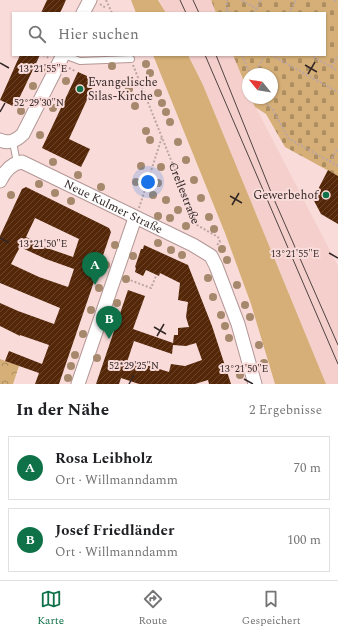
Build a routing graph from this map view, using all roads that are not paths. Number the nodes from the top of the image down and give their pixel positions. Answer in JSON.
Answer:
{"nodes":[{"id":1,"x":90,"y":0,"type":"edge"},
{"id":2,"x":84,"y":12,"type":"edge"},
{"id":3,"x":63,"y":56,"type":"edge"},
{"id":4,"x":67,"y":56,"type":"edge"},
{"id":5,"x":131,"y":59,"type":"road end"},
{"id":6,"x":6,"y":141,"type":"edge"},
{"id":7,"x":17,"y":163,"type":"junction"},
{"id":8,"x":0,"y":181,"type":"edge"},
{"id":9,"x":135,"y":218,"type":"junction"},
{"id":10,"x":78,"y":384,"type":"edge"},
{"id":11,"x":255,"y":384,"type":"edge"}],
"edges":[{"from":1,"to":2,"type":"street"},
{"from":3,"to":6,"type":"street"},
{"from":4,"to":5,"type":"lane"},
{"from":6,"to":7,"type":"lane"},
{"from":7,"to":8,"type":"street"},
{"from":7,"to":9,"type":"street","name":"Neue Kulmer Straße"},
{"from":9,"to":10,"type":"street"},
{"from":9,"to":11,"type":"street","name":"Neue Kulmer Straße"}]}
